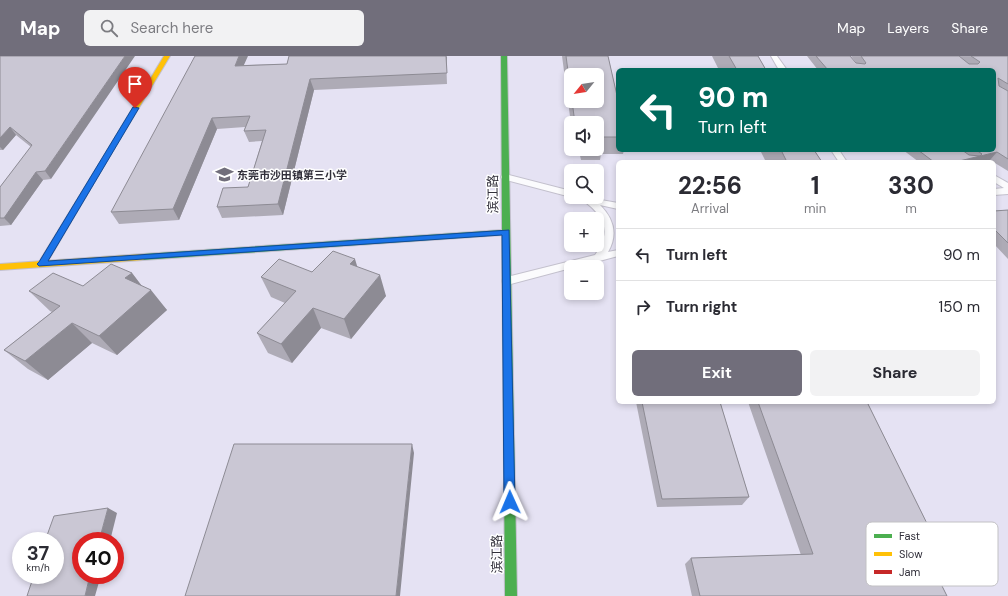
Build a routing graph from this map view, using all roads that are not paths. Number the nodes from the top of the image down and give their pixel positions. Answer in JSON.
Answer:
{"nodes":[{"id":1,"x":167,"y":56,"type":"edge"},
{"id":2,"x":504,"y":56,"type":"edge"},
{"id":3,"x":774,"y":56,"type":"edge"},
{"id":4,"x":782,"y":68,"type":"edge"},
{"id":5,"x":505,"y":177,"type":"junction"},
{"id":6,"x":996,"y":179,"type":"edge"},
{"id":7,"x":1008,"y":187,"type":"edge"},
{"id":8,"x":1008,"y":191,"type":"edge"},
{"id":9,"x":564,"y":192,"type":"edge"},
{"id":10,"x":996,"y":192,"type":"edge"},
{"id":11,"x":604,"y":203,"type":"edge"},
{"id":12,"x":592,"y":204,"type":"edge"},
{"id":13,"x":616,"y":206,"type":"edge"},
{"id":14,"x":506,"y":232,"type":"junction"},
{"id":15,"x":616,"y":254,"type":"edge"},
{"id":16,"x":598,"y":258,"type":"junction"},
{"id":17,"x":42,"y":264,"type":"junction"},
{"id":18,"x":0,"y":267,"type":"edge"},
{"id":19,"x":507,"y":281,"type":"junction"},
{"id":20,"x":511,"y":596,"type":"edge"}],
"edges":[{"from":1,"to":17,"type":"street"},
{"from":2,"to":5,"type":"street","name":"滨江路"},
{"from":3,"to":4,"type":"lane"},
{"from":5,"to":9,"type":"lane"},
{"from":5,"to":14,"type":"street","name":"滨江路"},
{"from":6,"to":7,"type":"lane"},
{"from":8,"to":10,"type":"lane"},
{"from":11,"to":13,"type":"lane"},
{"from":12,"to":16,"type":"lane"},
{"from":14,"to":17,"type":"street"},
{"from":14,"to":19,"type":"street","name":"滨江路"},
{"from":15,"to":16,"type":"lane"},
{"from":16,"to":19,"type":"lane"},
{"from":17,"to":18,"type":"street"},
{"from":19,"to":20,"type":"street","name":"滨江路"}]}
